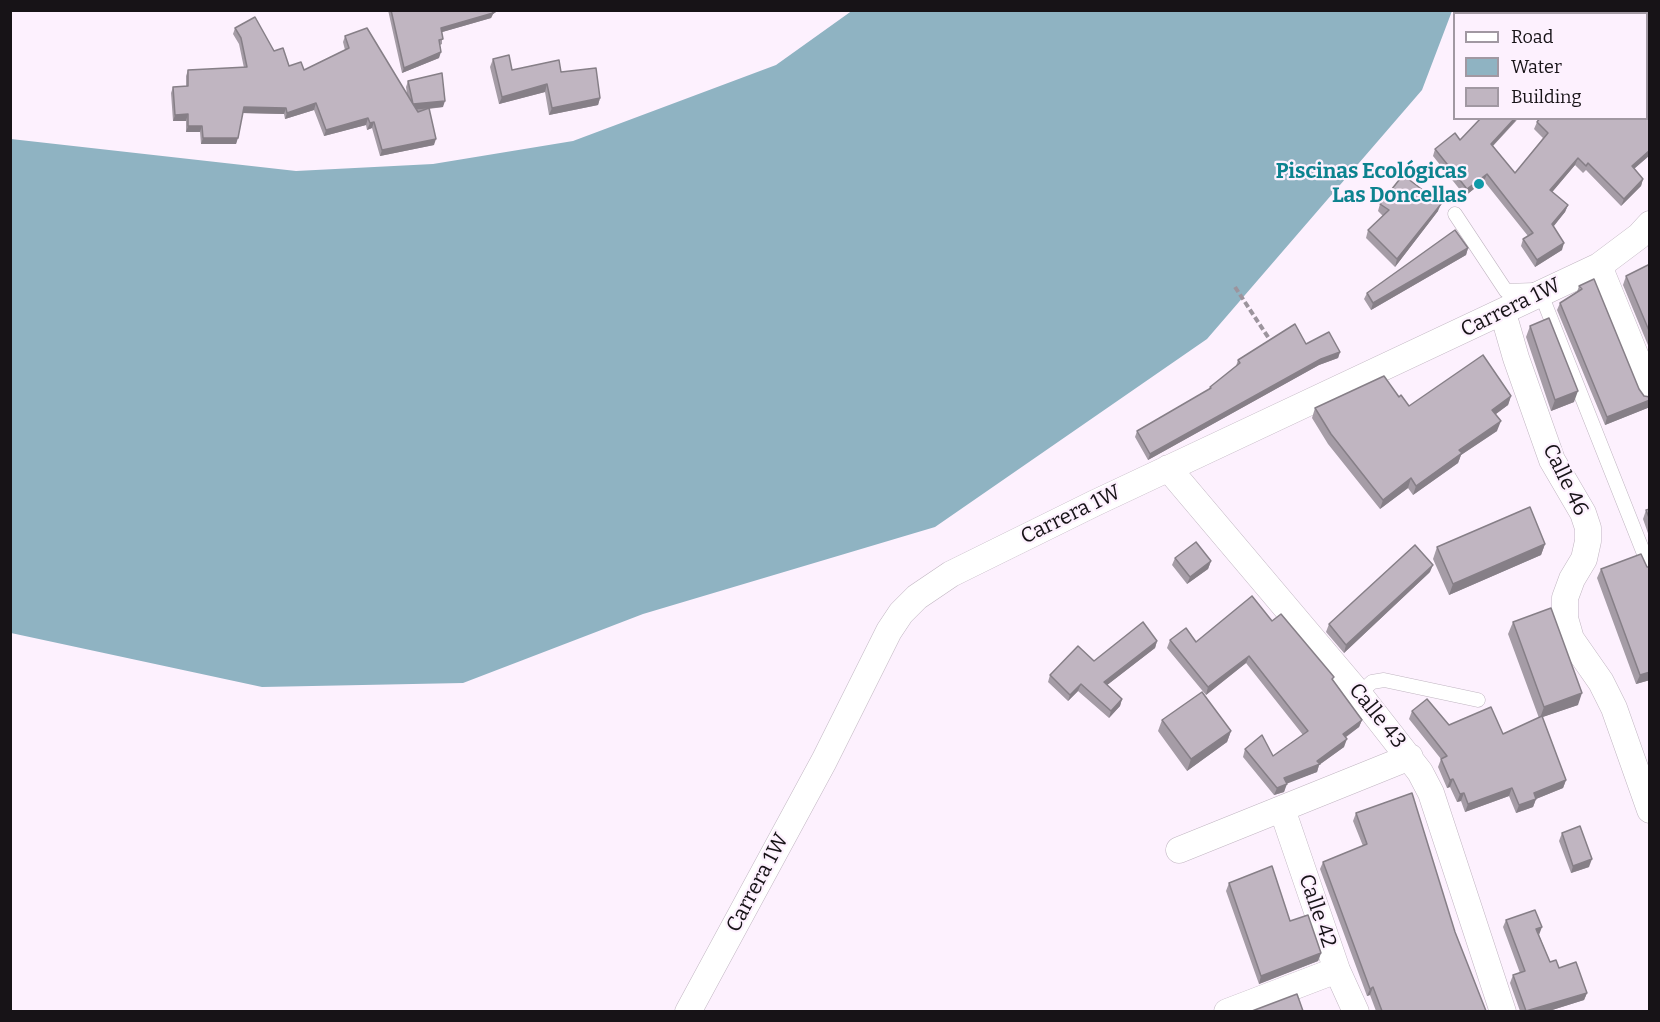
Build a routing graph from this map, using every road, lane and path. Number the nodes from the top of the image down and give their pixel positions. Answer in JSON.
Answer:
{"nodes":[{"id":1,"x":1455,"y":214,"type":"dead end"},
{"id":2,"x":1650,"y":224,"type":"edge"},
{"id":3,"x":1599,"y":266,"type":"junction"},
{"id":4,"x":1235,"y":287,"type":"dead end"},
{"id":5,"x":1544,"y":292,"type":"junction"},
{"id":6,"x":1503,"y":313,"type":"junction"},
{"id":7,"x":1273,"y":343,"type":"edge"},
{"id":8,"x":1650,"y":391,"type":"edge"},
{"id":9,"x":1168,"y":468,"type":"junction"},
{"id":10,"x":1650,"y":569,"type":"edge"},
{"id":11,"x":1359,"y":694,"type":"junction"},
{"id":12,"x":1478,"y":700,"type":"dead end"},
{"id":13,"x":1410,"y":757,"type":"junction"},
{"id":14,"x":1282,"y":809,"type":"junction"},
{"id":15,"x":1650,"y":810,"type":"edge"},
{"id":16,"x":1179,"y":850,"type":"dead end"},
{"id":17,"x":1337,"y":970,"type":"junction"},
{"id":18,"x":688,"y":1011,"type":"edge"},
{"id":19,"x":1227,"y":1011,"type":"edge"},
{"id":20,"x":1356,"y":1011,"type":"edge"},
{"id":21,"x":1503,"y":1011,"type":"edge"}],
"edges":[{"from":1,"to":5,"type":"lane"},
{"from":2,"to":3,"type":"street","name":"Carrera 1W"},
{"from":3,"to":5,"type":"street","name":"Carrera 1W"},
{"from":3,"to":8,"type":"street"},
{"from":4,"to":7,"type":"path"},
{"from":5,"to":6,"type":"street","name":"Carrera 1W"},
{"from":5,"to":10,"type":"lane"},
{"from":6,"to":9,"type":"street","name":"Carrera 1W"},
{"from":6,"to":15,"type":"street","name":"Calle 46"},
{"from":9,"to":11,"type":"street","name":"Calle 43"},
{"from":9,"to":18,"type":"street","name":"Carrera 1W"},
{"from":11,"to":12,"type":"lane"},
{"from":11,"to":13,"type":"street","name":"Calle 43"},
{"from":13,"to":14,"type":"street"},
{"from":13,"to":21,"type":"street","name":"Calle 43"},
{"from":14,"to":16,"type":"street"},
{"from":14,"to":17,"type":"street","name":"Calle 42"},
{"from":17,"to":19,"type":"street"},
{"from":17,"to":20,"type":"street","name":"Calle 42"}]}
